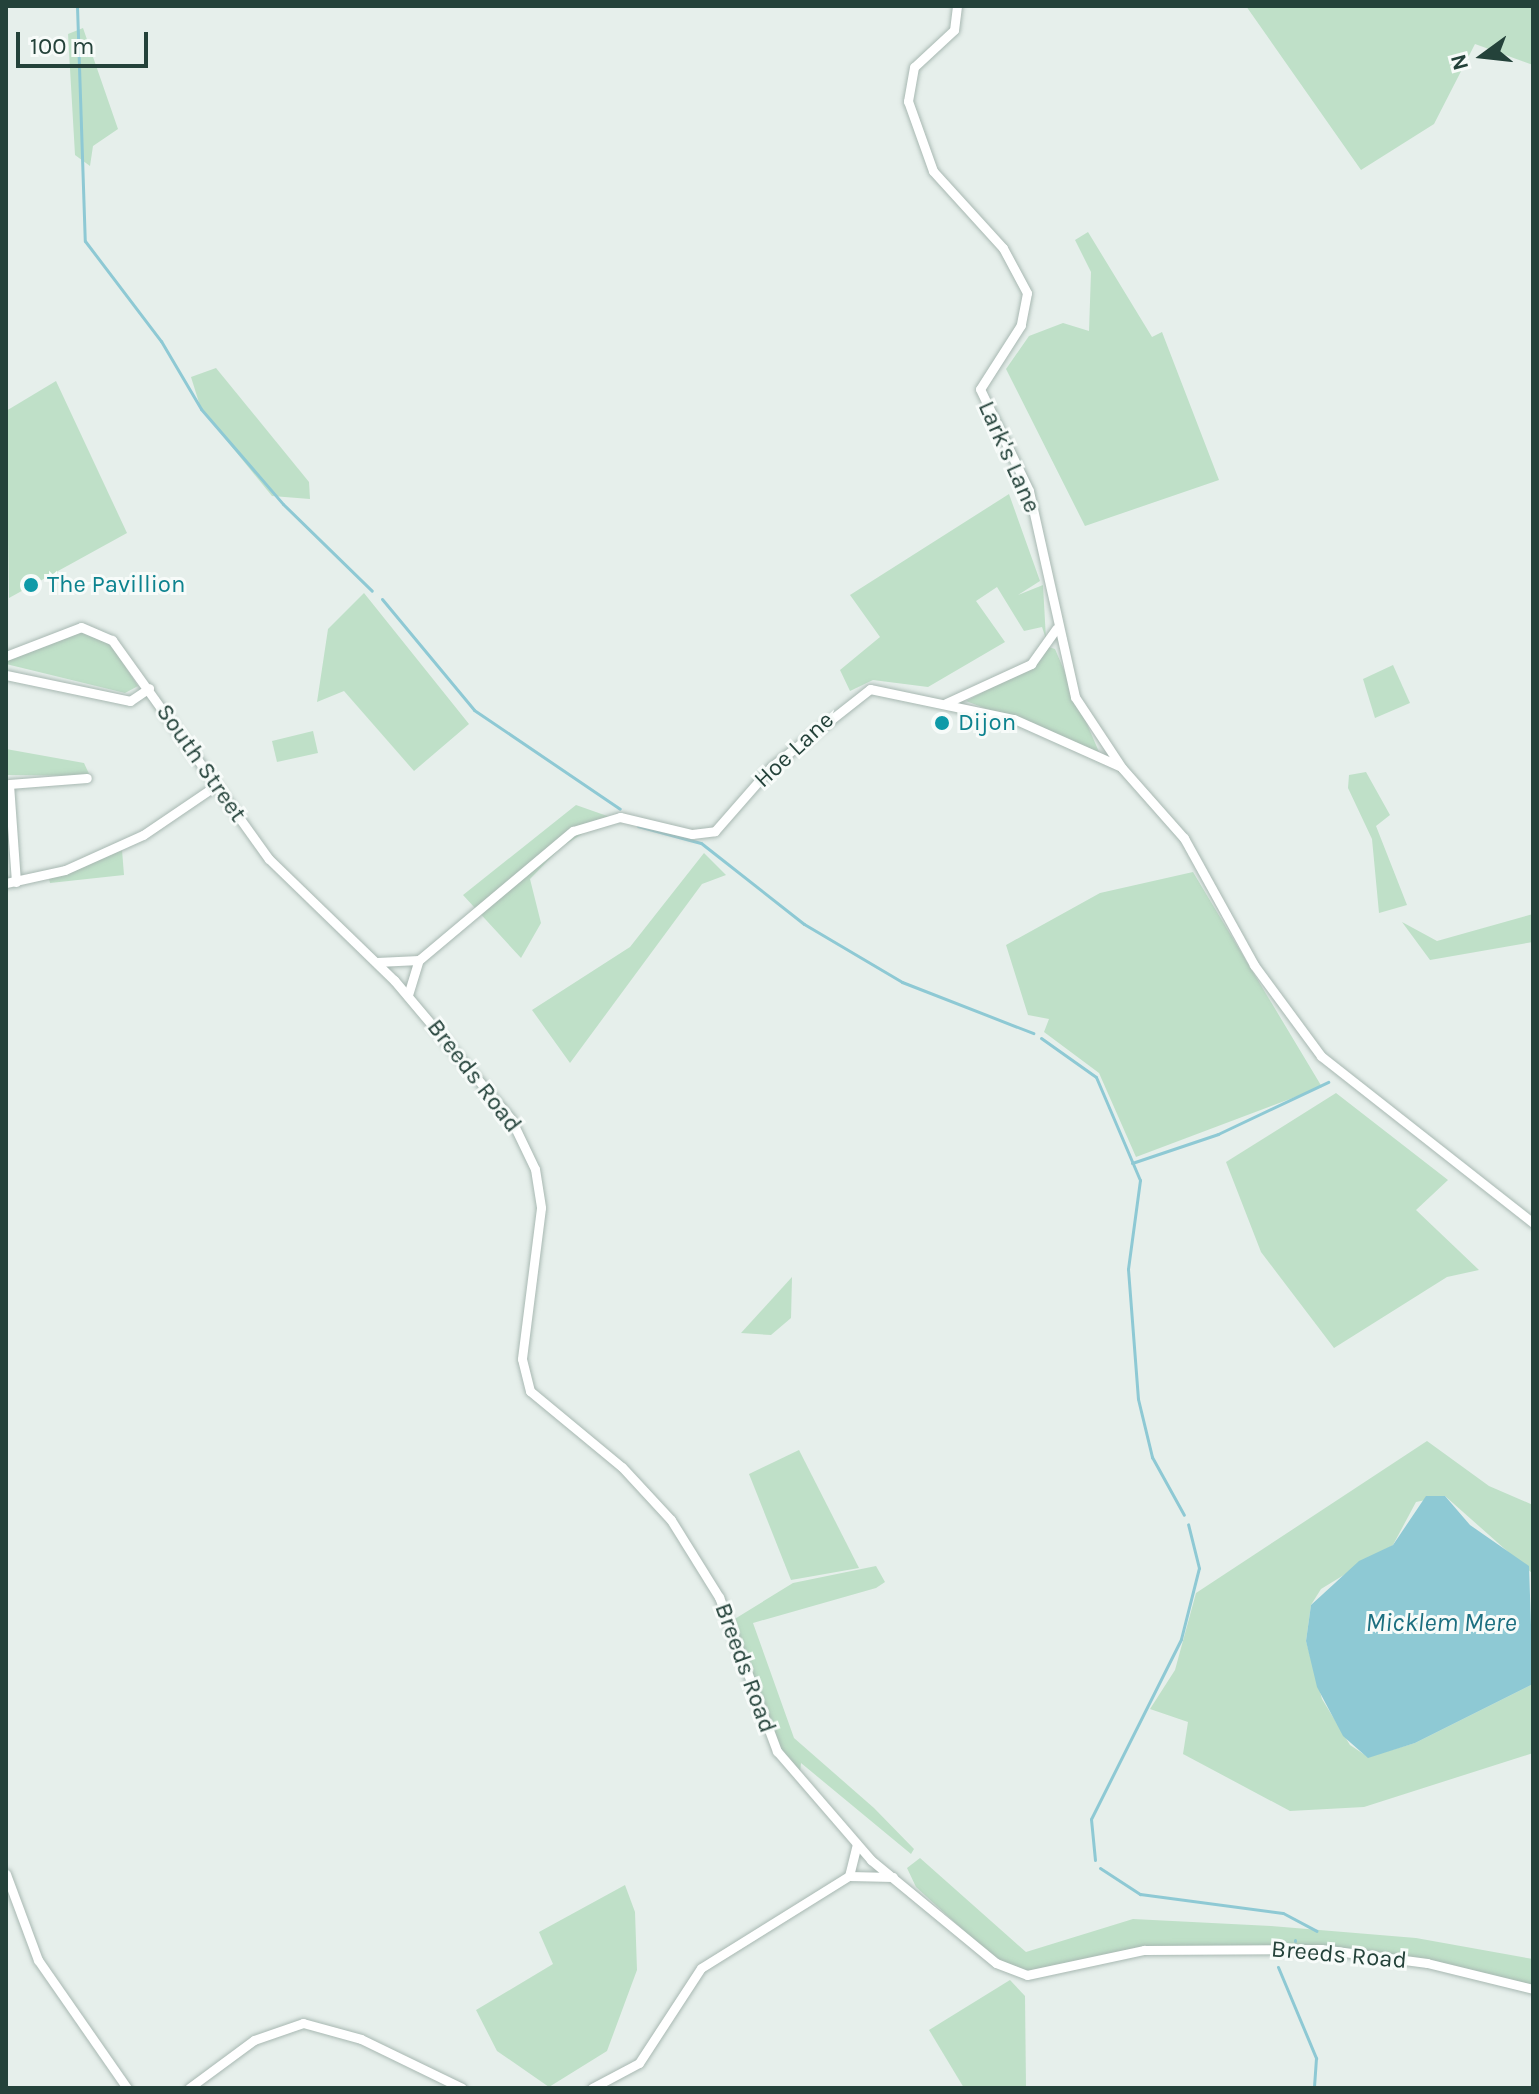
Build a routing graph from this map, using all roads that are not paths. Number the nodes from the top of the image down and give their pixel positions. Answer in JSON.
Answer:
{"nodes":[{"id":1,"x":957,"y":6,"type":"edge"},
{"id":2,"x":1056,"y":629,"type":"junction"},
{"id":3,"x":6,"y":656,"type":"edge"},
{"id":4,"x":6,"y":675,"type":"edge"},
{"id":5,"x":149,"y":688,"type":"junction"},
{"id":6,"x":946,"y":703,"type":"junction"},
{"id":7,"x":1122,"y":768,"type":"junction"},
{"id":8,"x":87,"y":778,"type":"dead end"},
{"id":9,"x":215,"y":786,"type":"junction"},
{"id":10,"x":11,"y":882,"type":"edge"},
{"id":11,"x":419,"y":960,"type":"junction"},
{"id":12,"x":377,"y":962,"type":"junction"},
{"id":13,"x":408,"y":995,"type":"junction"},
{"id":14,"x":1533,"y":1223,"type":"edge"},
{"id":15,"x":857,"y":1845,"type":"junction"},
{"id":16,"x":6,"y":1874,"type":"edge"},
{"id":17,"x":849,"y":1876,"type":"junction"},
{"id":18,"x":893,"y":1877,"type":"junction"},
{"id":19,"x":1533,"y":1989,"type":"edge"},
{"id":20,"x":127,"y":2088,"type":"edge"},
{"id":21,"x":189,"y":2088,"type":"edge"},
{"id":22,"x":462,"y":2088,"type":"edge"},
{"id":23,"x":592,"y":2088,"type":"edge"}],
"edges":[{"from":1,"to":2,"type":"street","name":"Lark's Lane"},
{"from":2,"to":6,"type":"street"},
{"from":2,"to":7,"type":"street","name":"Lark's Lane"},
{"from":3,"to":5,"type":"street","name":"South Street"},
{"from":4,"to":5,"type":"street"},
{"from":5,"to":9,"type":"street","name":"South Street"},
{"from":6,"to":7,"type":"street","name":"Hoe Lane"},
{"from":6,"to":11,"type":"street","name":"Hoe Lane"},
{"from":7,"to":14,"type":"street","name":"Lark's Lane"},
{"from":8,"to":10,"type":"street"},
{"from":9,"to":10,"type":"street"},
{"from":9,"to":12,"type":"street","name":"South Street"},
{"from":11,"to":12,"type":"street"},
{"from":11,"to":13,"type":"street"},
{"from":12,"to":13,"type":"street","name":"Breeds Road"},
{"from":13,"to":15,"type":"street","name":"Breeds Road"},
{"from":15,"to":17,"type":"street"},
{"from":15,"to":18,"type":"street","name":"Breeds Road"},
{"from":16,"to":20,"type":"street"},
{"from":17,"to":18,"type":"street"},
{"from":17,"to":23,"type":"street"},
{"from":18,"to":19,"type":"street","name":"Breeds Road"},
{"from":21,"to":22,"type":"street"}]}
